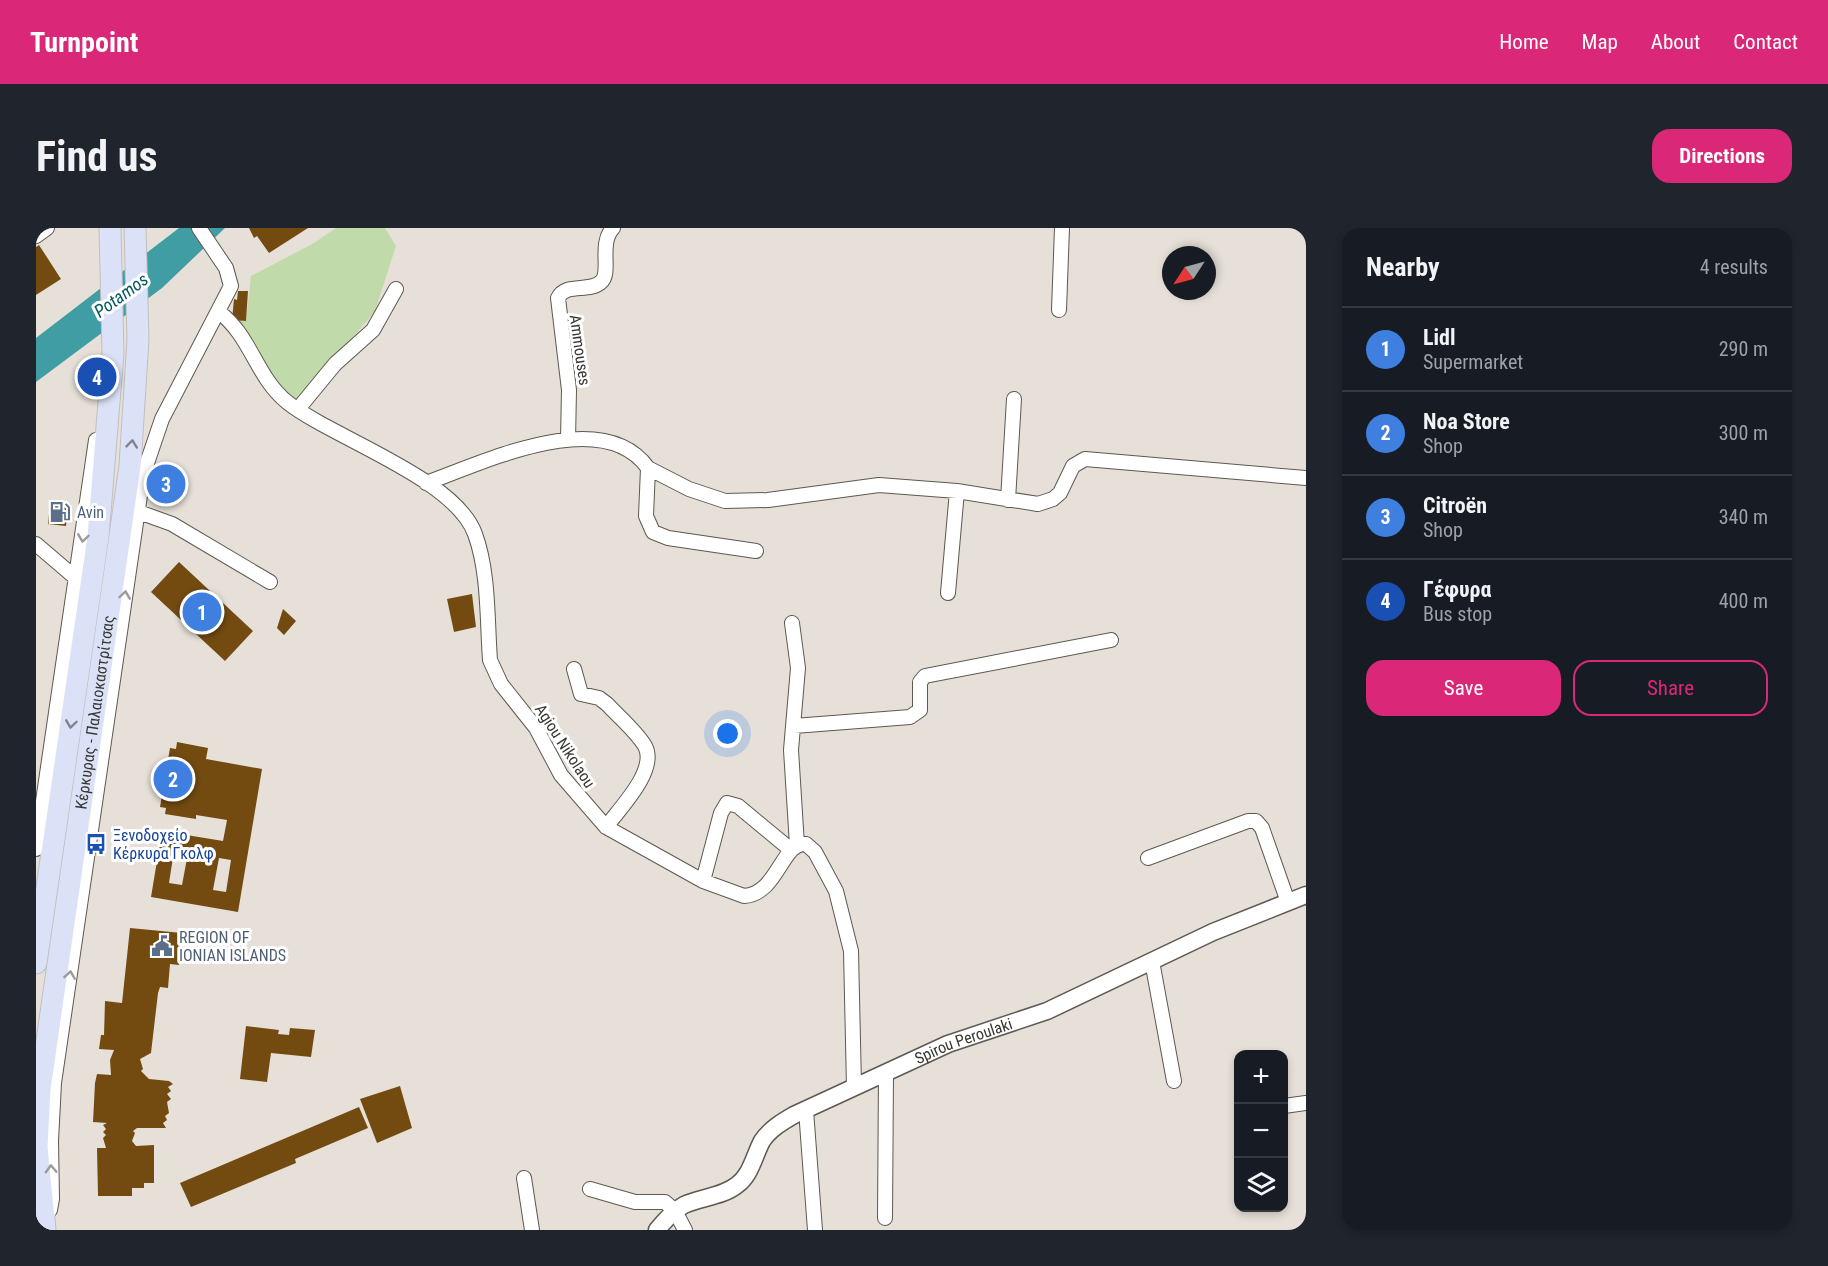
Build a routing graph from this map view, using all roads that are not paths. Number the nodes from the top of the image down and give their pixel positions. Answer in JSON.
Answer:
{"nodes":[{"id":1,"x":47,"y":228,"type":"edge"},
{"id":2,"x":110,"y":228,"type":"edge"},
{"id":3,"x":135,"y":228,"type":"edge"},
{"id":4,"x":199,"y":228,"type":"edge"},
{"id":5,"x":613,"y":228,"type":"edge"},
{"id":6,"x":1062,"y":228,"type":"edge"},
{"id":7,"x":36,"y":236,"type":"edge"},
{"id":8,"x":396,"y":289,"type":"dead end"},
{"id":9,"x":1059,"y":310,"type":"dead end"},
{"id":10,"x":219,"y":312,"type":"junction"},
{"id":11,"x":111,"y":377,"type":"junction"},
{"id":12,"x":1014,"y":399,"type":"dead end"},
{"id":13,"x":298,"y":410,"type":"junction"},
{"id":14,"x":568,"y":440,"type":"junction"},
{"id":15,"x":648,"y":468,"type":"junction"},
{"id":16,"x":1306,"y":478,"type":"edge"},
{"id":17,"x":426,"y":483,"type":"junction"},
{"id":18,"x":102,"y":489,"type":"junction"},
{"id":19,"x":957,"y":491,"type":"junction"},
{"id":20,"x":1008,"y":500,"type":"junction"},
{"id":21,"x":130,"y":510,"type":"junction"},
{"id":22,"x":36,"y":544,"type":"edge"},
{"id":23,"x":756,"y":551,"type":"dead end"},
{"id":24,"x":78,"y":580,"type":"junction"},
{"id":25,"x":270,"y":582,"type":"dead end"},
{"id":26,"x":948,"y":593,"type":"dead end"},
{"id":27,"x":792,"y":623,"type":"dead end"},
{"id":28,"x":1111,"y":640,"type":"dead end"},
{"id":29,"x":574,"y":669,"type":"dead end"},
{"id":30,"x":794,"y":726,"type":"junction"},
{"id":31,"x":606,"y":827,"type":"junction"},
{"id":32,"x":794,"y":848,"type":"junction"},
{"id":33,"x":44,"y":849,"type":"edge"},
{"id":34,"x":1148,"y":858,"type":"dead end"},
{"id":35,"x":36,"y":865,"type":"edge"},
{"id":36,"x":703,"y":881,"type":"junction"},
{"id":37,"x":1306,"y":895,"type":"edge"},
{"id":38,"x":1288,"y":902,"type":"junction"},
{"id":39,"x":40,"y":909,"type":"edge"},
{"id":40,"x":1152,"y":961,"type":"junction"},
{"id":41,"x":36,"y":963,"type":"edge"},
{"id":42,"x":885,"y":1073,"type":"junction"},
{"id":43,"x":1174,"y":1081,"type":"dead end"},
{"id":44,"x":854,"y":1087,"type":"junction"},
{"id":45,"x":1306,"y":1103,"type":"edge"},
{"id":46,"x":1288,"y":1105,"type":"edge"},
{"id":47,"x":806,"y":1110,"type":"junction"},
{"id":48,"x":524,"y":1178,"type":"dead end"},
{"id":49,"x":590,"y":1189,"type":"dead end"},
{"id":50,"x":675,"y":1210,"type":"junction"},
{"id":51,"x":885,"y":1218,"type":"dead end"},
{"id":52,"x":45,"y":1228,"type":"edge"},
{"id":53,"x":532,"y":1230,"type":"edge"},
{"id":54,"x":657,"y":1230,"type":"edge"},
{"id":55,"x":684,"y":1230,"type":"edge"},
{"id":56,"x":815,"y":1230,"type":"edge"}],
"edges":[{"from":1,"to":7,"type":"street"},
{"from":2,"to":11,"type":"main road","name":"Κέρκυρας - Παλαιοκαστρίτσας"},
{"from":21,"to":3,"type":"main road","name":"Κέρκυρας - Παλαιοκαστρίτσας","one_way":true},
{"from":4,"to":10,"type":"street"},
{"from":5,"to":14,"type":"street","name":"Ammouses"},
{"from":6,"to":9,"type":"street"},
{"from":8,"to":13,"type":"street"},
{"from":10,"to":13,"type":"street","name":"Agiou Nikolaou"},
{"from":10,"to":21,"type":"street"},
{"from":11,"to":18,"type":"main road","name":"Κέρκυρας - Παλαιοκαστρίτσας"},
{"from":11,"to":24,"type":"street","one_way":true},
{"from":12,"to":20,"type":"street"},
{"from":13,"to":17,"type":"street","name":"Agiou Nikolaou"},
{"from":14,"to":15,"type":"street"},
{"from":14,"to":17,"type":"street"},
{"from":15,"to":19,"type":"street"},
{"from":15,"to":23,"type":"street"},
{"from":16,"to":20,"type":"street"},
{"from":17,"to":31,"type":"street","name":"Agiou Nikolaou"},
{"from":18,"to":21,"type":"main road"},
{"from":18,"to":33,"type":"main road","name":"Κέρκυρας - Παλαιοκαστρίτσας","one_way":true},
{"from":19,"to":20,"type":"street"},
{"from":19,"to":26,"type":"street"},
{"from":21,"to":25,"type":"street"},
{"from":52,"to":21,"type":"main road","name":"Κέρκυρας - Παλαιοκαστρίτσας","one_way":true},
{"from":22,"to":24,"type":"street"},
{"from":24,"to":33,"type":"street"},
{"from":27,"to":30,"type":"street"},
{"from":28,"to":30,"type":"street"},
{"from":29,"to":31,"type":"street"},
{"from":30,"to":32,"type":"street"},
{"from":31,"to":36,"type":"street","name":"Agiou Nikolaou"},
{"from":32,"to":36,"type":"street","name":"Agiou Nikolaou"},
{"from":32,"to":36,"type":"street"},
{"from":32,"to":44,"type":"street"},
{"from":33,"to":35,"type":"main road"},
{"from":33,"to":39,"type":"main road","name":"Κέρκυρας - Παλαιοκαστρίτσας"},
{"from":34,"to":38,"type":"street"},
{"from":37,"to":38,"type":"street","name":"Spirou Peroulaki"},
{"from":38,"to":40,"type":"street","name":"Spirou Peroulaki"},
{"from":39,"to":41,"type":"main road","name":"Κέρκυρας - Παλαιοκαστρίτσας"},
{"from":40,"to":42,"type":"street","name":"Spirou Peroulaki"},
{"from":40,"to":43,"type":"street"},
{"from":42,"to":44,"type":"street","name":"Spirou Peroulaki"},
{"from":42,"to":51,"type":"street"},
{"from":44,"to":47,"type":"street","name":"Spirou Peroulaki"},
{"from":45,"to":46,"type":"street"},
{"from":47,"to":50,"type":"street","name":"Spirou Peroulaki"},
{"from":47,"to":56,"type":"street"},
{"from":48,"to":53,"type":"street"},
{"from":49,"to":50,"type":"street"},
{"from":50,"to":54,"type":"street","name":"Spirou Peroulaki"},
{"from":50,"to":55,"type":"street"}]}
